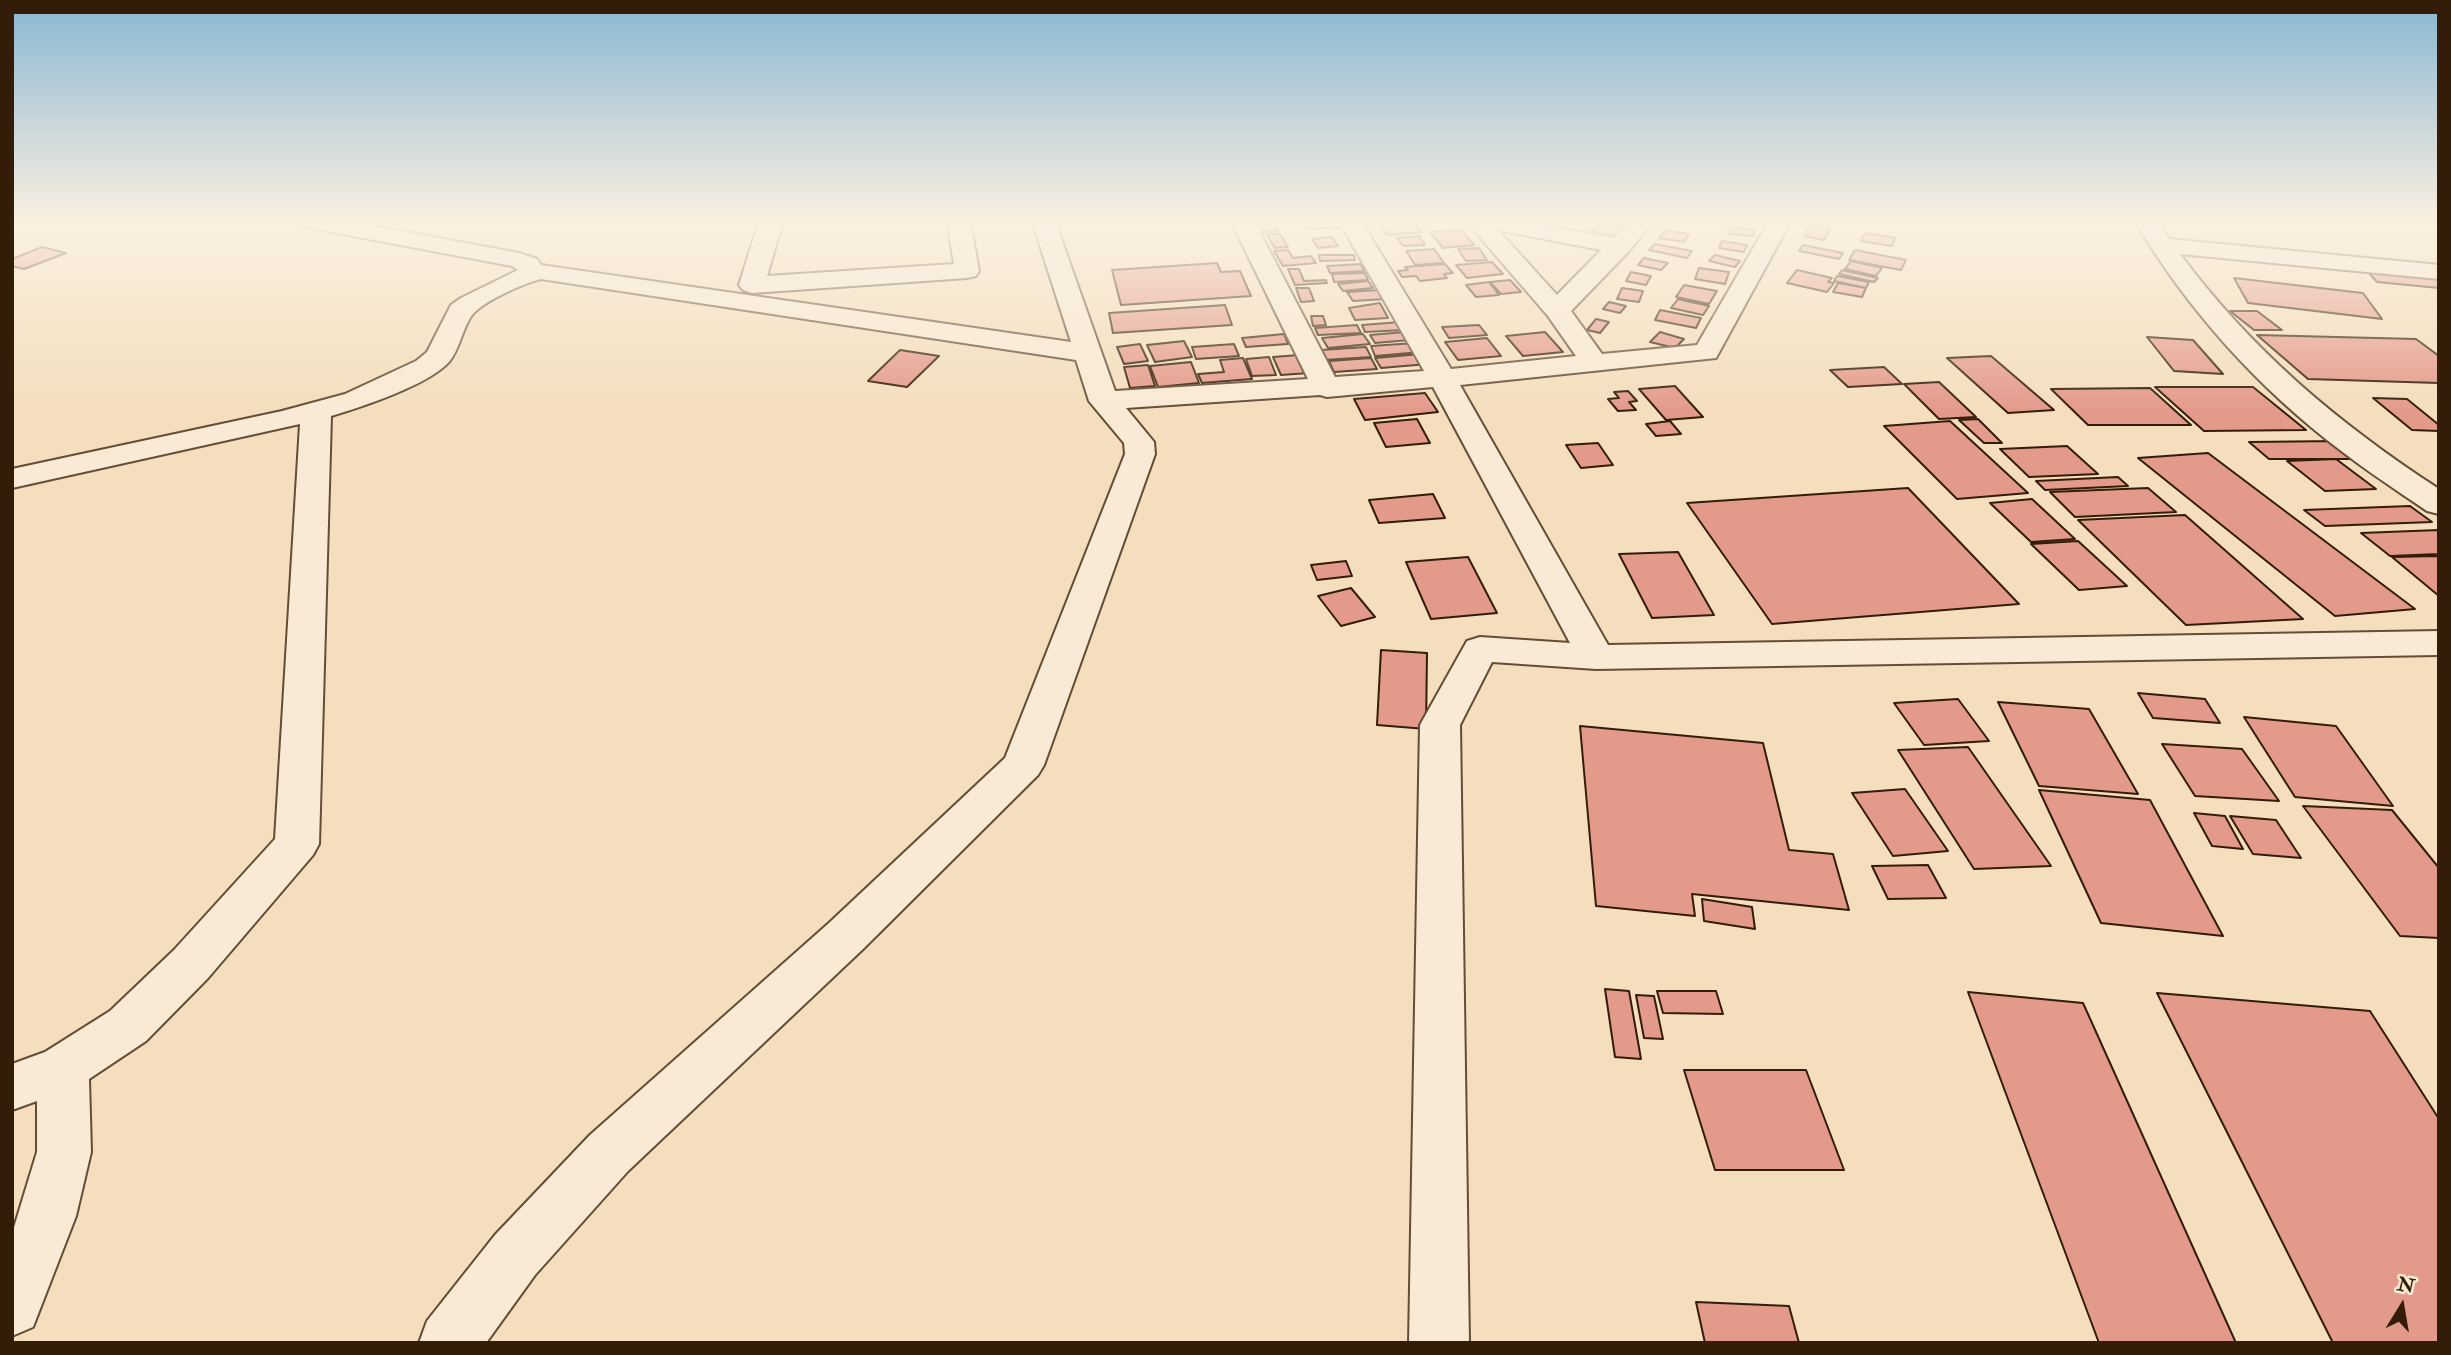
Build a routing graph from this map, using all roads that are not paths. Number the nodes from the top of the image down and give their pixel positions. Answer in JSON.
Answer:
{"nodes":[{"id":1,"x":506,"y":284,"type":"edge"},
{"id":2,"x":624,"y":284,"type":"edge"},
{"id":3,"x":1065,"y":284,"type":"edge"},
{"id":4,"x":1274,"y":284,"type":"edge"},
{"id":5,"x":1387,"y":284,"type":"edge"},
{"id":6,"x":1534,"y":284,"type":"edge"},
{"id":7,"x":1583,"y":284,"type":"edge"},
{"id":8,"x":1744,"y":284,"type":"edge"},
{"id":9,"x":2187,"y":284,"type":"edge"},
{"id":10,"x":1557,"y":310,"type":"junction"},
{"id":11,"x":1087,"y":353,"type":"junction"},
{"id":12,"x":1594,"y":362,"type":"junction"},
{"id":13,"x":1442,"y":379,"type":"junction"},
{"id":14,"x":1327,"y":388,"type":"junction"},
{"id":15,"x":1104,"y":401,"type":"junction"},
{"id":16,"x":316,"y":412,"type":"junction"},
{"id":17,"x":12,"y":479,"type":"edge"},
{"id":18,"x":2439,"y":504,"type":"edge"},
{"id":19,"x":2439,"y":643,"type":"edge"},
{"id":20,"x":1596,"y":657,"type":"junction"},
{"id":21,"x":63,"y":1068,"type":"junction"},
{"id":22,"x":12,"y":1087,"type":"edge"},
{"id":23,"x":12,"y":1306,"type":"edge"},
{"id":24,"x":449,"y":1343,"type":"edge"},
{"id":25,"x":1439,"y":1343,"type":"edge"}],
"edges":[{"from":1,"to":16,"type":"street"},
{"from":2,"to":11,"type":"street"},
{"from":3,"to":11,"type":"street"},
{"from":4,"to":14,"type":"street"},
{"from":5,"to":13,"type":"street"},
{"from":6,"to":10,"type":"street"},
{"from":7,"to":10,"type":"street"},
{"from":8,"to":12,"type":"street"},
{"from":9,"to":18,"type":"street"},
{"from":10,"to":12,"type":"street"},
{"from":11,"to":15,"type":"street"},
{"from":12,"to":13,"type":"street"},
{"from":13,"to":14,"type":"street"},
{"from":13,"to":20,"type":"street"},
{"from":14,"to":15,"type":"street"},
{"from":15,"to":24,"type":"street"},
{"from":16,"to":17,"type":"street"},
{"from":16,"to":21,"type":"street"},
{"from":19,"to":20,"type":"street"},
{"from":20,"to":25,"type":"street"},
{"from":21,"to":22,"type":"street"},
{"from":21,"to":23,"type":"street"}]}
